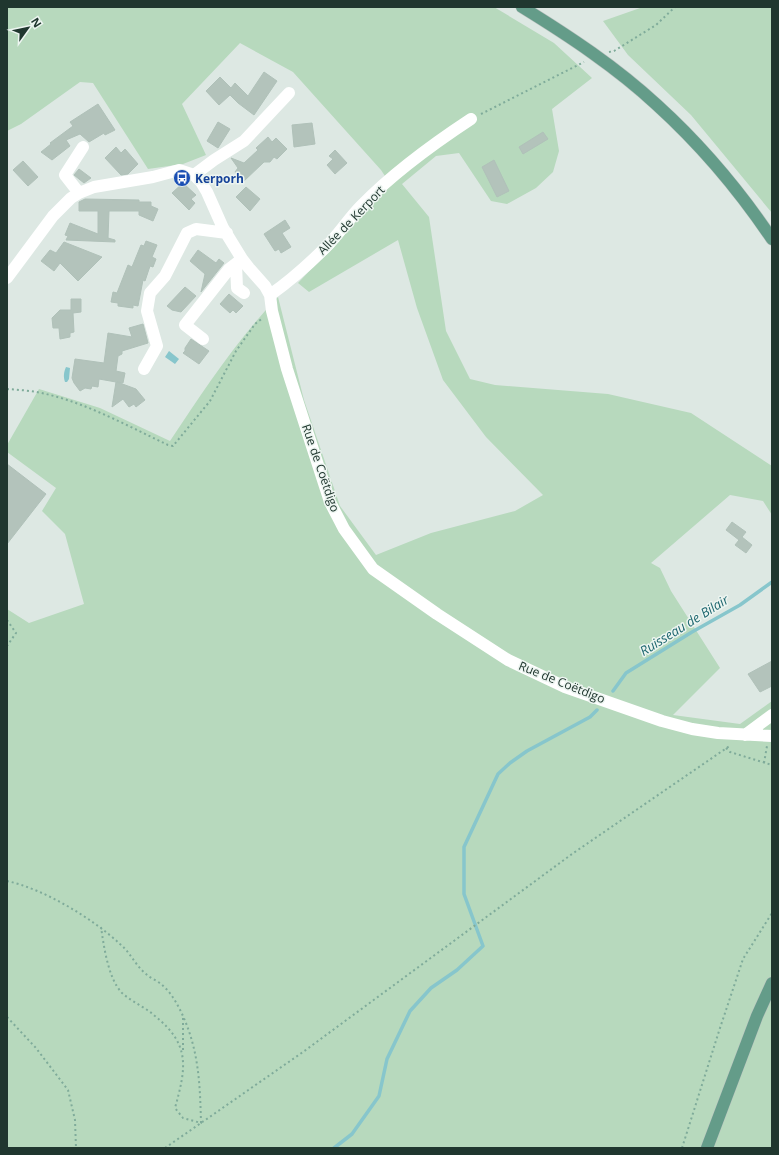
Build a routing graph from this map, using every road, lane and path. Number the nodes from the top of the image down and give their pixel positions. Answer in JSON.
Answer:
{"nodes":[{"id":1,"x":522,"y":7,"type":"edge"},
{"id":2,"x":675,"y":7,"type":"edge"},
{"id":3,"x":596,"y":56,"type":"junction"},
{"id":4,"x":289,"y":93,"type":"dead end"},
{"id":5,"x":471,"y":119,"type":"joint"},
{"id":6,"x":83,"y":147,"type":"dead end"},
{"id":7,"x":194,"y":175,"type":"junction"},
{"id":8,"x":78,"y":193,"type":"junction"},
{"id":9,"x":227,"y":233,"type":"junction"},
{"id":10,"x":772,"y":239,"type":"edge"},
{"id":11,"x":239,"y":261,"type":"junction"},
{"id":12,"x":7,"y":278,"type":"edge"},
{"id":13,"x":244,"y":293,"type":"dead end"},
{"id":14,"x":270,"y":295,"type":"junction"},
{"id":15,"x":272,"y":311,"type":"junction"},
{"id":16,"x":203,"y":339,"type":"dead end"},
{"id":17,"x":144,"y":369,"type":"dead end"},
{"id":18,"x":7,"y":389,"type":"edge"},
{"id":19,"x":7,"y":620,"type":"edge"},
{"id":20,"x":7,"y":646,"type":"edge"},
{"id":21,"x":772,"y":716,"type":"edge"},
{"id":22,"x":745,"y":735,"type":"junction"},
{"id":23,"x":770,"y":740,"type":"edge"},
{"id":24,"x":726,"y":748,"type":"junction"},
{"id":25,"x":764,"y":763,"type":"junction"},
{"id":26,"x":772,"y":766,"type":"edge"},
{"id":27,"x":7,"y":881,"type":"edge"},
{"id":28,"x":772,"y":913,"type":"edge"},
{"id":29,"x":101,"y":927,"type":"junction"},
{"id":30,"x":772,"y":983,"type":"edge"},
{"id":31,"x":183,"y":1015,"type":"junction"},
{"id":32,"x":7,"y":1017,"type":"edge"},
{"id":33,"x":182,"y":1052,"type":"junction"},
{"id":34,"x":201,"y":1123,"type":"junction"},
{"id":35,"x":76,"y":1148,"type":"edge"},
{"id":36,"x":165,"y":1148,"type":"edge"},
{"id":37,"x":682,"y":1148,"type":"edge"},
{"id":38,"x":707,"y":1148,"type":"edge"}],
"edges":[{"from":1,"to":3,"type":"main road"},
{"from":2,"to":3,"type":"path"},
{"from":3,"to":5,"type":"path"},
{"from":3,"to":10,"type":"main road"},
{"from":4,"to":7,"type":"street"},
{"from":5,"to":14,"type":"street","name":"Allée de Kerport"},
{"from":6,"to":8,"type":"street"},
{"from":7,"to":8,"type":"street"},
{"from":7,"to":9,"type":"street","name":"Rue de Coëtdigo"},
{"from":8,"to":12,"type":"street"},
{"from":9,"to":11,"type":"street","name":"Rue de Coëtdigo"},
{"from":9,"to":17,"type":"street"},
{"from":11,"to":13,"type":"street"},
{"from":11,"to":14,"type":"street","name":"Rue de Coëtdigo"},
{"from":11,"to":16,"type":"street"},
{"from":14,"to":15,"type":"street","name":"Rue de Coëtdigo"},
{"from":15,"to":18,"type":"path"},
{"from":15,"to":22,"type":"street","name":"Rue de Coëtdigo"},
{"from":19,"to":20,"type":"path"},
{"from":21,"to":22,"type":"street"},
{"from":22,"to":23,"type":"street","name":"Rue de Coëtdigo"},
{"from":22,"to":24,"type":"path"},
{"from":23,"to":25,"type":"path"},
{"from":24,"to":25,"type":"path"},
{"from":24,"to":34,"type":"path"},
{"from":25,"to":26,"type":"path"},
{"from":27,"to":29,"type":"path"},
{"from":28,"to":37,"type":"path"},
{"from":29,"to":31,"type":"path"},
{"from":29,"to":33,"type":"path"},
{"from":30,"to":38,"type":"main road"},
{"from":31,"to":33,"type":"path"},
{"from":31,"to":34,"type":"path"},
{"from":32,"to":35,"type":"path"},
{"from":33,"to":34,"type":"path"},
{"from":34,"to":36,"type":"path"}]}
